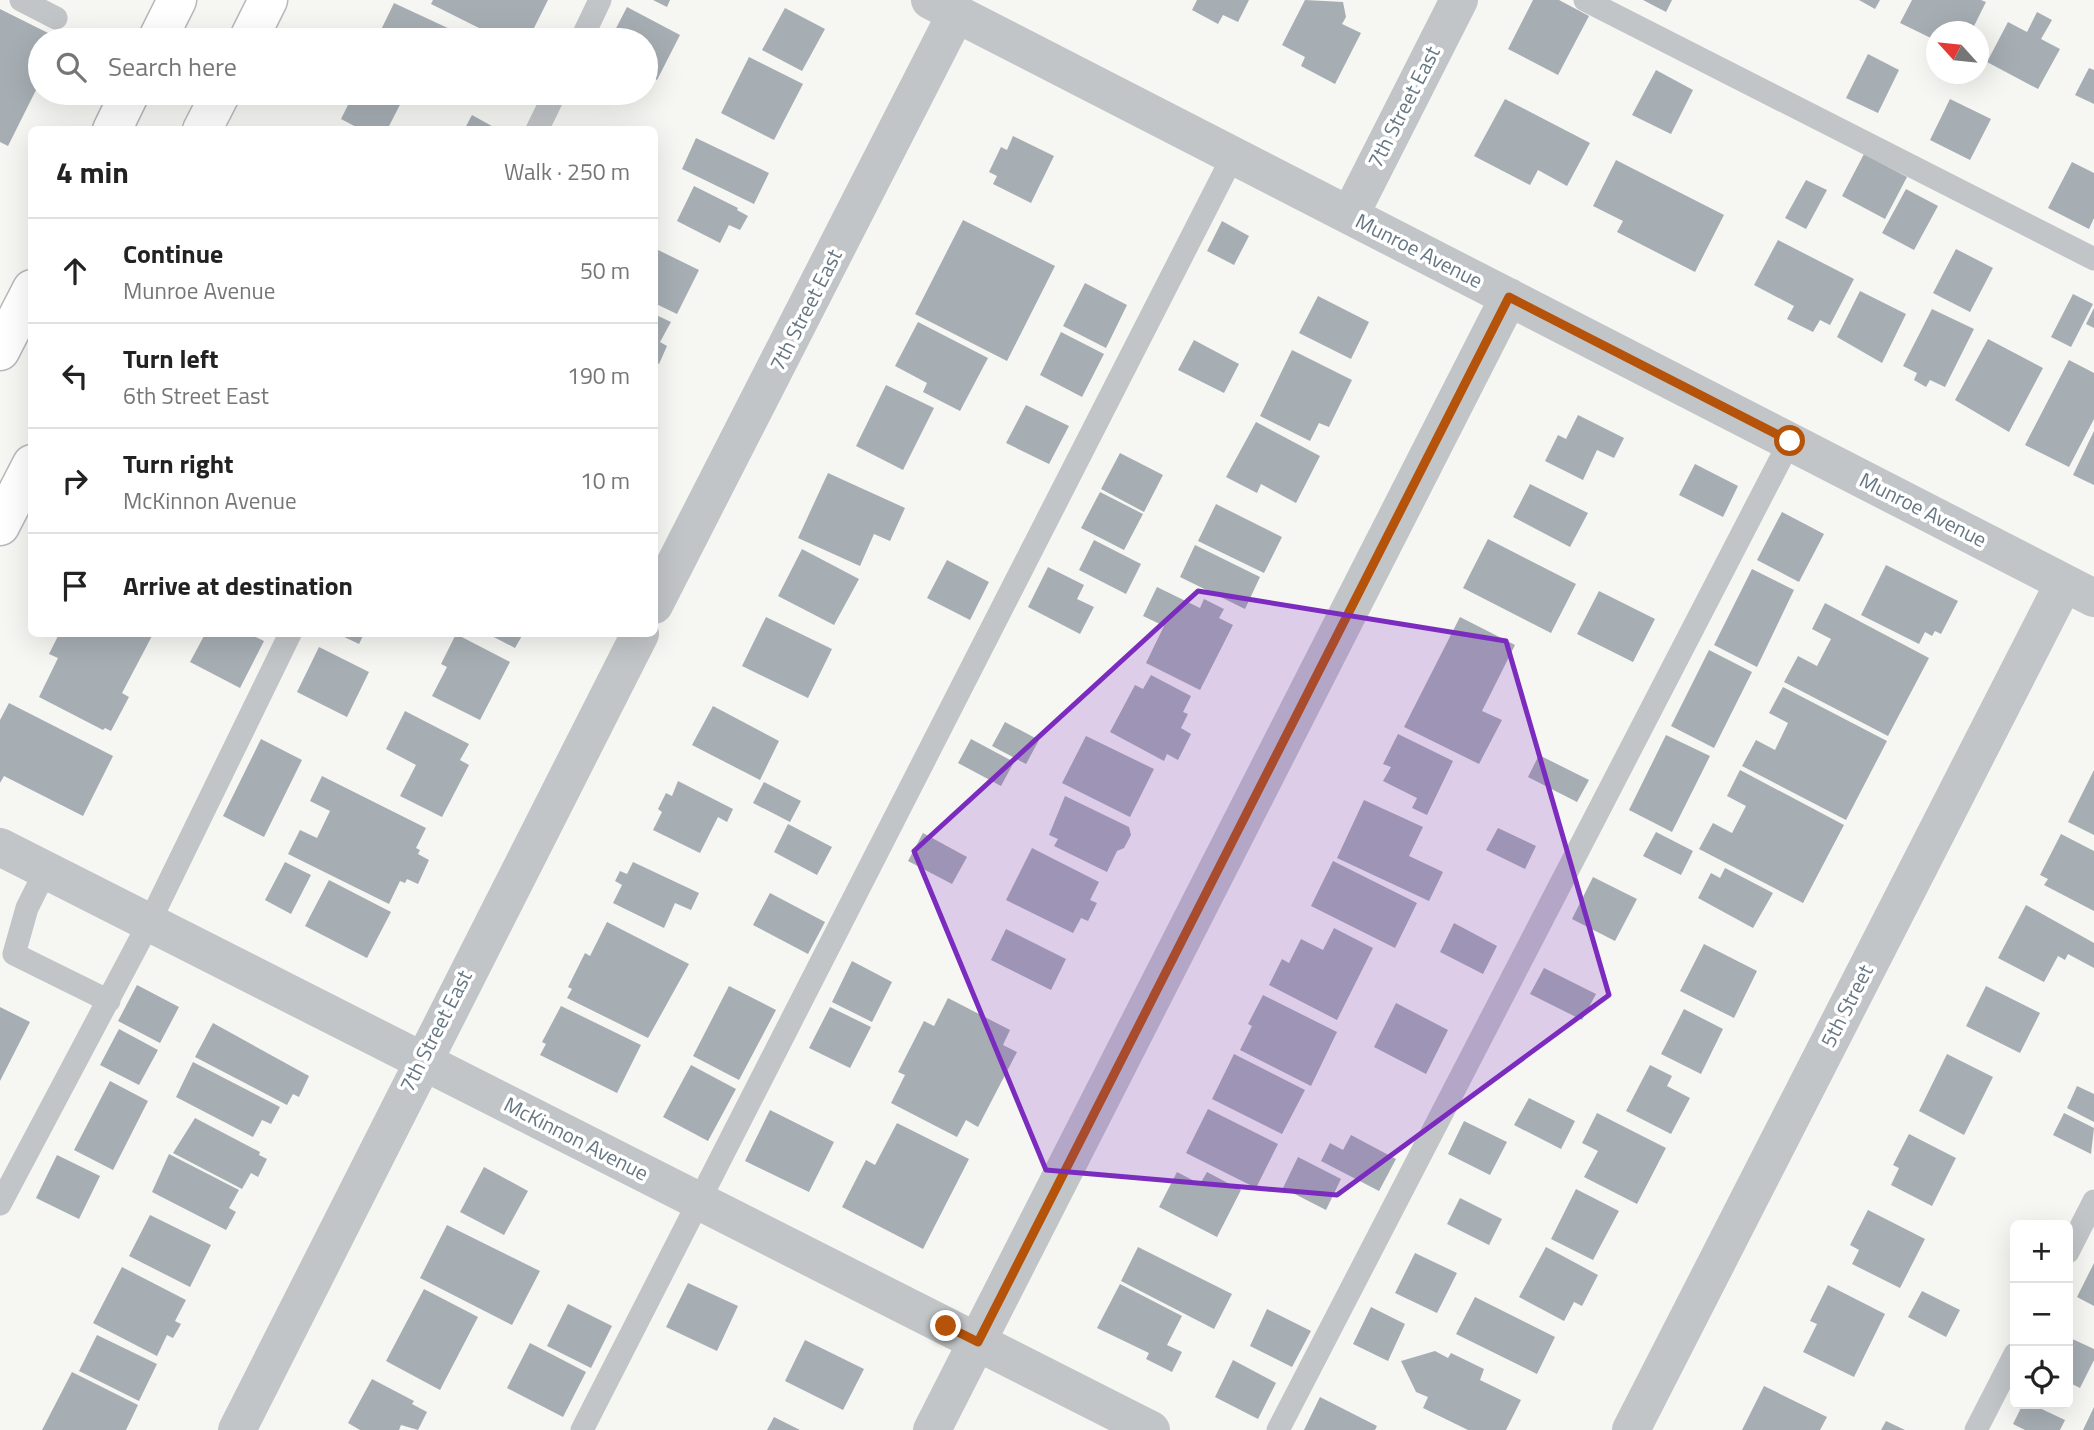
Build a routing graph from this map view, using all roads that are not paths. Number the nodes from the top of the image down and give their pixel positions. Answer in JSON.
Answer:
{"nodes":[{"id":1,"x":21,"y":0,"type":"edge"},
{"id":2,"x":177,"y":0,"type":"edge"},
{"id":3,"x":268,"y":0,"type":"edge"},
{"id":4,"x":600,"y":0,"type":"edge"},
{"id":5,"x":1459,"y":0,"type":"edge"},
{"id":6,"x":1585,"y":0,"type":"edge"},
{"id":7,"x":943,"y":7,"type":"edge"},
{"id":8,"x":56,"y":18,"type":"dead end"},
{"id":9,"x":163,"y":28,"type":"edge"},
{"id":10,"x":254,"y":28,"type":"edge"},
{"id":11,"x":586,"y":28,"type":"edge"},
{"id":12,"x":124,"y":105,"type":"edge"},
{"id":13,"x":215,"y":105,"type":"edge"},
{"id":14,"x":549,"y":105,"type":"edge"},
{"id":15,"x":114,"y":126,"type":"edge"},
{"id":16,"x":204,"y":126,"type":"edge"},
{"id":17,"x":539,"y":126,"type":"edge"},
{"id":18,"x":1233,"y":156,"type":"junction"},
{"id":19,"x":1350,"y":215,"type":"junction"},
{"id":20,"x":2094,"y":259,"type":"edge"},
{"id":21,"x":28,"y":297,"type":"edge"},
{"id":22,"x":1509,"y":297,"type":"junction"},
{"id":23,"x":0,"y":351,"type":"edge"},
{"id":24,"x":1790,"y":441,"type":"junction"},
{"id":25,"x":28,"y":472,"type":"edge"},
{"id":26,"x":0,"y":526,"type":"edge"},
{"id":27,"x":2079,"y":590,"type":"edge"},
{"id":28,"x":658,"y":597,"type":"edge"},
{"id":29,"x":289,"y":637,"type":"edge"},
{"id":30,"x":638,"y":637,"type":"edge"},
{"id":31,"x":0,"y":847,"type":"edge"},
{"id":32,"x":46,"y":870,"type":"junction"},
{"id":33,"x":149,"y":923,"type":"junction"},
{"id":34,"x":108,"y":1001,"type":"junction"},
{"id":35,"x":421,"y":1060,"type":"junction"},
{"id":36,"x":700,"y":1201,"type":"junction"},
{"id":37,"x":2094,"y":1201,"type":"edge"},
{"id":38,"x":0,"y":1204,"type":"edge"},
{"id":39,"x":2073,"y":1242,"type":"edge"},
{"id":40,"x":978,"y":1342,"type":"junction"},
{"id":41,"x":2010,"y":1364,"type":"edge"},
{"id":42,"x":237,"y":1430,"type":"edge"},
{"id":43,"x":583,"y":1430,"type":"edge"},
{"id":44,"x":932,"y":1430,"type":"edge"},
{"id":45,"x":1151,"y":1430,"type":"edge"},
{"id":46,"x":1278,"y":1430,"type":"edge"},
{"id":47,"x":1631,"y":1430,"type":"edge"},
{"id":48,"x":1976,"y":1430,"type":"edge"}],
"edges":[{"from":1,"to":8,"type":"lane"},
{"from":2,"to":9,"type":"main road"},
{"from":3,"to":10,"type":"main road"},
{"from":4,"to":11,"type":"lane"},
{"from":5,"to":19,"type":"street","name":"7th Street East"},
{"from":6,"to":20,"type":"lane"},
{"from":7,"to":18,"type":"street","name":"Munroe Avenue"},
{"from":7,"to":28,"type":"street","name":"7th Street East"},
{"from":12,"to":15,"type":"main road"},
{"from":13,"to":16,"type":"main road"},
{"from":14,"to":17,"type":"lane"},
{"from":18,"to":19,"type":"street","name":"Munroe Avenue"},
{"from":18,"to":36,"type":"lane"},
{"from":19,"to":22,"type":"street","name":"Munroe Avenue"},
{"from":21,"to":23,"type":"main road"},
{"from":22,"to":24,"type":"street","name":"Munroe Avenue"},
{"from":22,"to":40,"type":"street"},
{"from":24,"to":27,"type":"street","name":"Munroe Avenue"},
{"from":24,"to":46,"type":"lane"},
{"from":25,"to":26,"type":"main road"},
{"from":27,"to":47,"type":"street","name":"5th Street"},
{"from":29,"to":33,"type":"lane"},
{"from":30,"to":35,"type":"street","name":"7th Street East"},
{"from":31,"to":32,"type":"street","name":"McKinnon Avenue"},
{"from":32,"to":33,"type":"street","name":"McKinnon Avenue"},
{"from":32,"to":34,"type":"lane"},
{"from":33,"to":34,"type":"lane"},
{"from":33,"to":35,"type":"street","name":"McKinnon Avenue"},
{"from":34,"to":38,"type":"lane"},
{"from":35,"to":36,"type":"street","name":"McKinnon Avenue"},
{"from":35,"to":42,"type":"street","name":"7th Street East"},
{"from":36,"to":40,"type":"street","name":"McKinnon Avenue"},
{"from":36,"to":43,"type":"lane"},
{"from":37,"to":39,"type":"lane"},
{"from":40,"to":44,"type":"street"},
{"from":40,"to":45,"type":"street","name":"McKinnon Avenue"},
{"from":41,"to":48,"type":"lane"}]}
